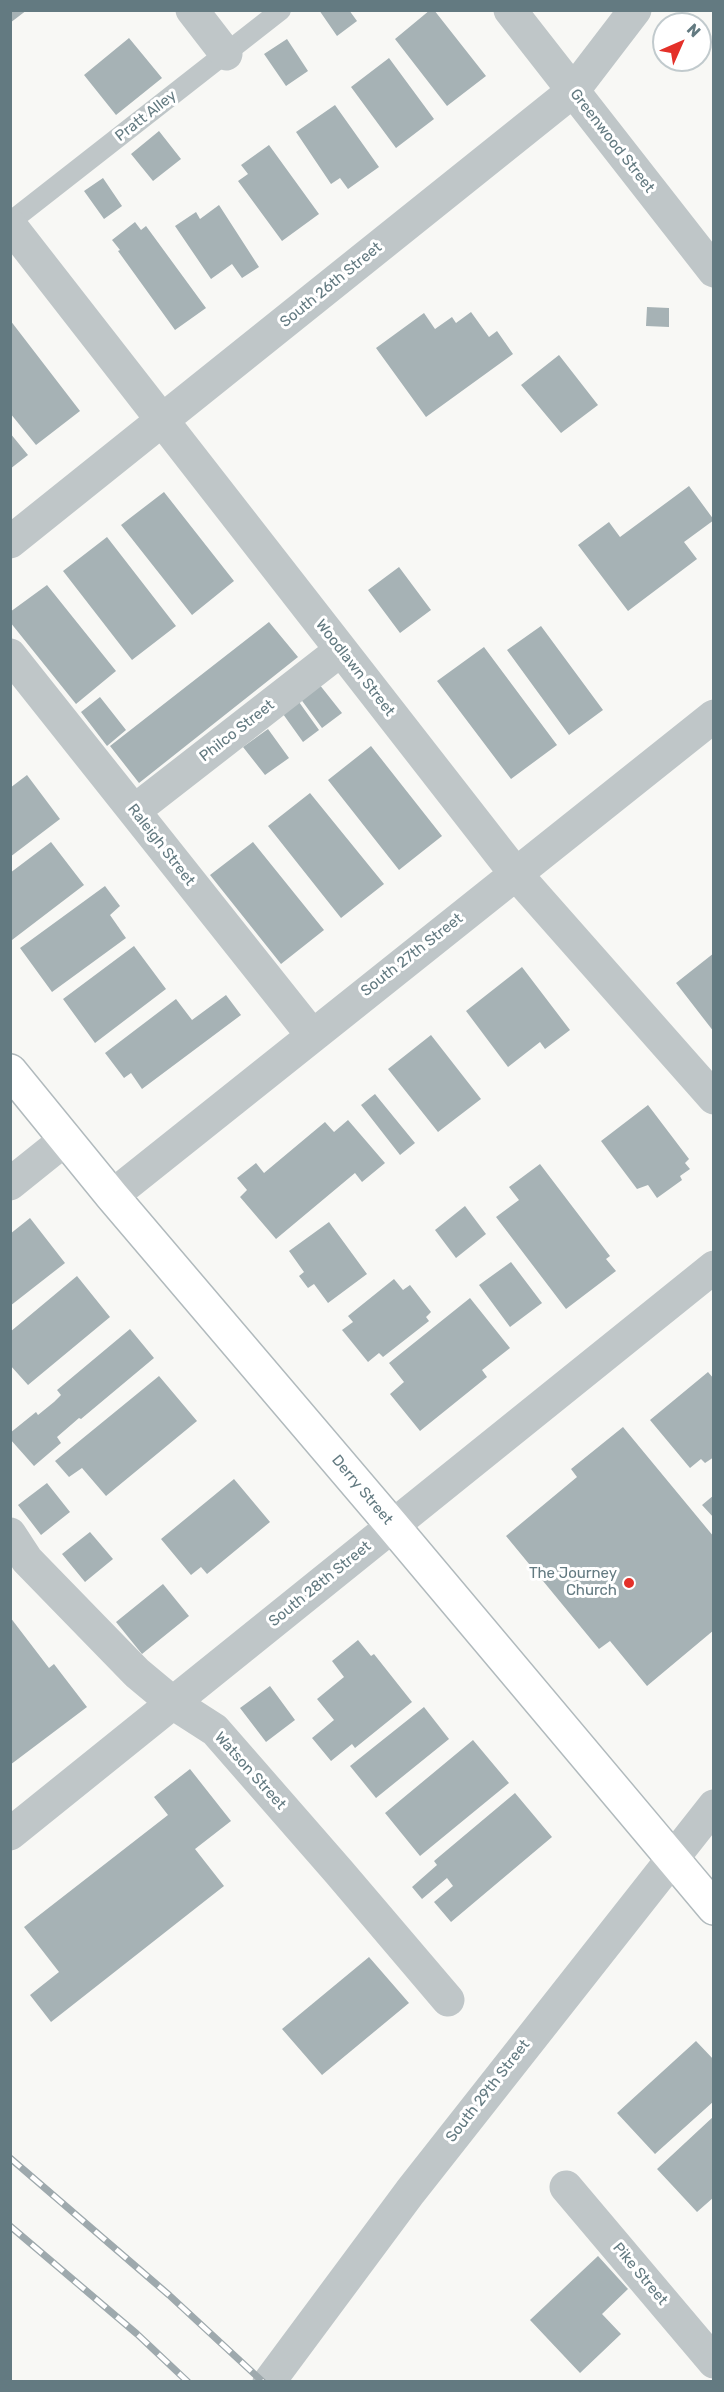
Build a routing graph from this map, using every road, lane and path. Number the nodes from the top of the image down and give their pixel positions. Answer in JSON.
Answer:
{"nodes":[{"id":1,"x":192,"y":10,"type":"edge"},
{"id":2,"x":281,"y":10,"type":"edge"},
{"id":3,"x":510,"y":10,"type":"edge"},
{"id":4,"x":635,"y":10,"type":"edge"},
{"id":5,"x":226,"y":54,"type":"junction"},
{"id":6,"x":573,"y":91,"type":"junction"},
{"id":7,"x":10,"y":224,"type":"edge"},
{"id":8,"x":714,"y":271,"type":"edge"},
{"id":9,"x":163,"y":420,"type":"junction"},
{"id":10,"x":10,"y":542,"type":"edge"},
{"id":11,"x":341,"y":650,"type":"junction"},
{"id":12,"x":10,"y":655,"type":"edge"},
{"id":13,"x":714,"y":716,"type":"edge"},
{"id":14,"x":134,"y":811,"type":"junction"},
{"id":15,"x":515,"y":873,"type":"junction"},
{"id":16,"x":312,"y":1035,"type":"junction"},
{"id":17,"x":10,"y":1071,"type":"edge"},
{"id":18,"x":714,"y":1098,"type":"edge"},
{"id":19,"x":66,"y":1139,"type":"junction"},
{"id":20,"x":10,"y":1184,"type":"edge"},
{"id":21,"x":112,"y":1196,"type":"junction"},
{"id":22,"x":714,"y":1267,"type":"edge"},
{"id":23,"x":392,"y":1525,"type":"junction"},
{"id":24,"x":10,"y":1534,"type":"edge"},
{"id":25,"x":173,"y":1703,"type":"junction"},
{"id":26,"x":714,"y":1806,"type":"edge"},
{"id":27,"x":10,"y":1834,"type":"edge"},
{"id":28,"x":673,"y":1860,"type":"junction"},
{"id":29,"x":714,"y":1908,"type":"edge"},
{"id":30,"x":448,"y":2000,"type":"dead end"},
{"id":31,"x":566,"y":2187,"type":"dead end"},
{"id":32,"x":714,"y":2362,"type":"edge"},
{"id":33,"x":269,"y":2382,"type":"edge"}],
"edges":[{"from":1,"to":5,"type":"street"},
{"from":2,"to":5,"type":"lane","name":"Pratt Alley"},
{"from":3,"to":6,"type":"street","name":"Greenwood Street"},
{"from":4,"to":6,"type":"street","name":"South 26th Street"},
{"from":5,"to":7,"type":"lane","name":"Pratt Alley"},
{"from":6,"to":8,"type":"street","name":"Greenwood Street"},
{"from":6,"to":9,"type":"street","name":"South 26th Street"},
{"from":7,"to":9,"type":"street","name":"Woodlawn Street"},
{"from":9,"to":10,"type":"street","name":"South 26th Street"},
{"from":9,"to":11,"type":"street","name":"Woodlawn Street"},
{"from":11,"to":14,"type":"street","name":"Philco Street"},
{"from":11,"to":15,"type":"street","name":"Woodlawn Street"},
{"from":12,"to":14,"type":"street","name":"Raleigh Street"},
{"from":13,"to":15,"type":"street","name":"South 27th Street"},
{"from":14,"to":16,"type":"street","name":"Raleigh Street"},
{"from":15,"to":16,"type":"street","name":"South 27th Street"},
{"from":15,"to":18,"type":"street","name":"Woodlawn Street"},
{"from":16,"to":21,"type":"street","name":"South 27th Street"},
{"from":17,"to":19,"type":"main road","name":"Derry Street"},
{"from":19,"to":20,"type":"street"},
{"from":19,"to":21,"type":"main road","name":"Derry Street"},
{"from":21,"to":23,"type":"main road","name":"Derry Street"},
{"from":22,"to":23,"type":"street","name":"South 28th Street"},
{"from":23,"to":25,"type":"street","name":"South 28th Street"},
{"from":23,"to":28,"type":"main road","name":"Derry Street"},
{"from":24,"to":25,"type":"street","name":"Watson Street"},
{"from":25,"to":27,"type":"street","name":"South 28th Street"},
{"from":25,"to":30,"type":"street","name":"Watson Street"},
{"from":26,"to":28,"type":"street","name":"South 29th Street"},
{"from":28,"to":29,"type":"main road","name":"Derry Street"},
{"from":28,"to":33,"type":"street","name":"South 29th Street"},
{"from":31,"to":32,"type":"street","name":"Pike Street"}]}
